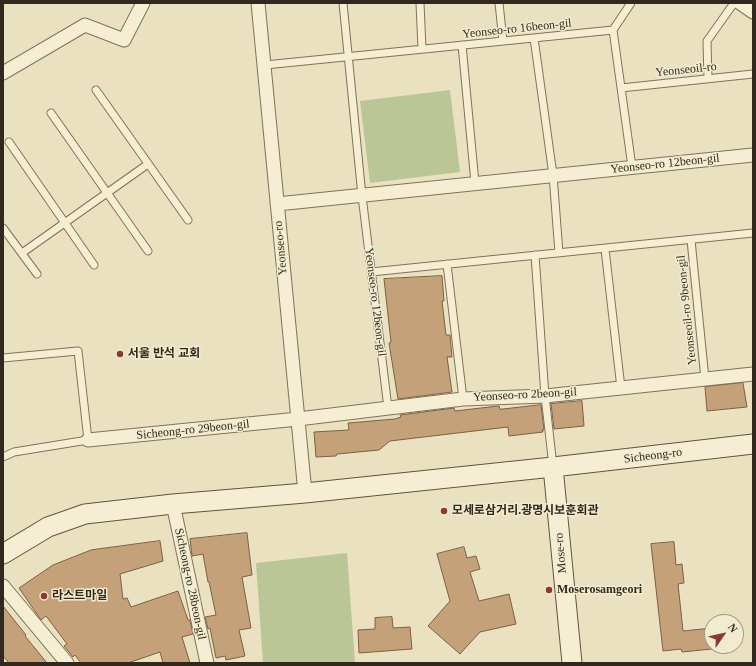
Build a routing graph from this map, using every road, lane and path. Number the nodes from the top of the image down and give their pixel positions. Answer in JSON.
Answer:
{"nodes":[{"id":1,"x":143,"y":3,"type":"edge"},
{"id":2,"x":258,"y":3,"type":"edge"},
{"id":3,"x":343,"y":3,"type":"edge"},
{"id":4,"x":420,"y":3,"type":"edge"},
{"id":5,"x":499,"y":3,"type":"edge"},
{"id":6,"x":631,"y":3,"type":"edge"},
{"id":7,"x":734,"y":3,"type":"edge"},
{"id":8,"x":740,"y":3,"type":"edge"},
{"id":9,"x":753,"y":12,"type":"edge"},
{"id":10,"x":613,"y":30,"type":"junction"},
{"id":11,"x":534,"y":38,"type":"junction"},
{"id":12,"x":503,"y":41,"type":"junction"},
{"id":13,"x":462,"y":45,"type":"junction"},
{"id":14,"x":422,"y":49,"type":"junction"},
{"id":15,"x":349,"y":57,"type":"junction"},
{"id":16,"x":265,"y":65,"type":"junction"},
{"id":17,"x":3,"y":73,"type":"edge"},
{"id":18,"x":753,"y":74,"type":"edge"},
{"id":19,"x":708,"y":79,"type":"junction"},
{"id":20,"x":621,"y":88,"type":"junction"},
{"id":21,"x":96,"y":90,"type":"dead end"},
{"id":22,"x":51,"y":113,"type":"dead end"},
{"id":23,"x":9,"y":142,"type":"dead end"},
{"id":24,"x":753,"y":155,"type":"edge"},
{"id":25,"x":148,"y":164,"type":"junction"},
{"id":26,"x":632,"y":167,"type":"junction"},
{"id":27,"x":553,"y":175,"type":"junction"},
{"id":28,"x":475,"y":183,"type":"junction"},
{"id":29,"x":107,"y":193,"type":"junction"},
{"id":30,"x":362,"y":196,"type":"junction"},
{"id":31,"x":277,"y":204,"type":"junction"},
{"id":32,"x":188,"y":220,"type":"dead end"},
{"id":33,"x":65,"y":223,"type":"junction"},
{"id":34,"x":3,"y":228,"type":"edge"},
{"id":35,"x":753,"y":233,"type":"edge"},
{"id":36,"x":691,"y":240,"type":"junction"},
{"id":37,"x":605,"y":249,"type":"junction"},
{"id":38,"x":148,"y":251,"type":"dead end"},
{"id":39,"x":22,"y":253,"type":"junction"},
{"id":40,"x":559,"y":253,"type":"junction"},
{"id":41,"x":535,"y":255,"type":"junction"},
{"id":42,"x":447,"y":264,"type":"junction"},
{"id":43,"x":94,"y":265,"type":"dead end"},
{"id":44,"x":371,"y":272,"type":"junction"},
{"id":45,"x":37,"y":274,"type":"dead end"},
{"id":46,"x":3,"y":358,"type":"edge"},
{"id":47,"x":753,"y":374,"type":"edge"},
{"id":48,"x":705,"y":379,"type":"junction"},
{"id":49,"x":622,"y":388,"type":"junction"},
{"id":50,"x":545,"y":396,"type":"junction"},
{"id":51,"x":463,"y":399,"type":"junction"},
{"id":52,"x":388,"y":408,"type":"junction"},
{"id":53,"x":298,"y":420,"type":"junction"},
{"id":54,"x":88,"y":440,"type":"junction"},
{"id":55,"x":753,"y":444,"type":"edge"},
{"id":56,"x":3,"y":457,"type":"edge"},
{"id":57,"x":553,"y":467,"type":"junction"},
{"id":58,"x":304,"y":493,"type":"junction"},
{"id":59,"x":173,"y":504,"type":"junction"},
{"id":60,"x":3,"y":554,"type":"edge"},
{"id":61,"x":3,"y":586,"type":"edge"},
{"id":62,"x":67,"y":663,"type":"edge"},
{"id":63,"x":207,"y":663,"type":"edge"},
{"id":64,"x":572,"y":663,"type":"edge"}],
"edges":[{"from":1,"to":17,"type":"street"},
{"from":2,"to":16,"type":"street","name":"Yeonseo-ro"},
{"from":3,"to":15,"type":"lane"},
{"from":4,"to":14,"type":"lane"},
{"from":5,"to":12,"type":"lane"},
{"from":6,"to":10,"type":"lane"},
{"from":7,"to":19,"type":"lane"},
{"from":8,"to":9,"type":"street"},
{"from":10,"to":11,"type":"lane","name":"Yeonseo-ro 16beon-gil"},
{"from":10,"to":20,"type":"lane"},
{"from":11,"to":12,"type":"lane","name":"Yeonseo-ro 16beon-gil"},
{"from":11,"to":27,"type":"lane"},
{"from":12,"to":13,"type":"lane","name":"Yeonseo-ro 16beon-gil"},
{"from":13,"to":14,"type":"lane","name":"Yeonseo-ro 16beon-gil"},
{"from":13,"to":28,"type":"lane"},
{"from":14,"to":15,"type":"lane","name":"Yeonseo-ro 16beon-gil"},
{"from":15,"to":16,"type":"lane","name":"Yeonseo-ro 16beon-gil"},
{"from":15,"to":30,"type":"lane","name":"Yeonseo-ro 12beon-gil"},
{"from":16,"to":31,"type":"street","name":"Yeonseo-ro"},
{"from":18,"to":19,"type":"lane","name":"Yeonseoil-ro"},
{"from":19,"to":20,"type":"lane","name":"Yeonseoil-ro"},
{"from":20,"to":26,"type":"lane"},
{"from":21,"to":25,"type":"lane"},
{"from":22,"to":29,"type":"lane"},
{"from":23,"to":33,"type":"lane"},
{"from":24,"to":26,"type":"street","name":"Yeonseo-ro 12beon-gil"},
{"from":25,"to":29,"type":"lane"},
{"from":25,"to":32,"type":"lane"},
{"from":26,"to":27,"type":"street","name":"Yeonseo-ro 12beon-gil"},
{"from":27,"to":28,"type":"street","name":"Yeonseo-ro 12beon-gil"},
{"from":27,"to":40,"type":"lane"},
{"from":28,"to":30,"type":"street","name":"Yeonseo-ro 12beon-gil"},
{"from":29,"to":33,"type":"lane"},
{"from":29,"to":38,"type":"lane"},
{"from":30,"to":31,"type":"street","name":"Yeonseo-ro 12beon-gil"},
{"from":30,"to":44,"type":"lane","name":"Yeonseo-ro 12beon-gil"},
{"from":31,"to":53,"type":"street","name":"Yeonseo-ro"},
{"from":33,"to":39,"type":"lane"},
{"from":33,"to":43,"type":"lane"},
{"from":34,"to":39,"type":"lane"},
{"from":35,"to":36,"type":"lane","name":"Yeonseoil-ro 9beon-gil"},
{"from":36,"to":37,"type":"lane","name":"Yeonseoil-ro 9beon-gil"},
{"from":36,"to":48,"type":"lane","name":"Yeonseoil-ro 9beon-gil"},
{"from":37,"to":40,"type":"lane","name":"Yeonseoil-ro 9beon-gil"},
{"from":37,"to":49,"type":"lane"},
{"from":39,"to":45,"type":"lane"},
{"from":40,"to":41,"type":"lane","name":"Yeonseoil-ro 9beon-gil"},
{"from":41,"to":42,"type":"lane","name":"Yeonseoil-ro 9beon-gil"},
{"from":41,"to":50,"type":"lane"},
{"from":42,"to":44,"type":"lane","name":"Yeonseoil-ro 9beon-gil"},
{"from":42,"to":51,"type":"lane"},
{"from":44,"to":52,"type":"lane","name":"Yeonseo-ro 12beon-gil"},
{"from":46,"to":54,"type":"lane"},
{"from":47,"to":48,"type":"street","name":"Yeonseo-ro 2beon-gil"},
{"from":48,"to":49,"type":"street","name":"Yeonseo-ro 2beon-gil"},
{"from":49,"to":50,"type":"street","name":"Yeonseo-ro 2beon-gil"},
{"from":50,"to":51,"type":"street","name":"Yeonseo-ro 2beon-gil"},
{"from":50,"to":57,"type":"lane"},
{"from":51,"to":52,"type":"street","name":"Yeonseo-ro 2beon-gil"},
{"from":52,"to":53,"type":"street","name":"Yeonseo-ro 2beon-gil"},
{"from":53,"to":54,"type":"street","name":"Sicheong-ro 29beon-gil"},
{"from":53,"to":58,"type":"street","name":"Yeonseo-ro"},
{"from":54,"to":56,"type":"lane","name":"Sicheong-ro 29beon-gil"},
{"from":55,"to":57,"type":"main road","name":"Sicheong-ro"},
{"from":57,"to":58,"type":"main road","name":"Sicheong-ro"},
{"from":57,"to":64,"type":"main road","name":"Mose-ro"},
{"from":58,"to":59,"type":"main road","name":"Sicheong-ro"},
{"from":59,"to":60,"type":"main road","name":"Sicheong-ro"},
{"from":59,"to":63,"type":"street","name":"Sicheong-ro 28beon-gil"},
{"from":61,"to":62,"type":"street"}]}
